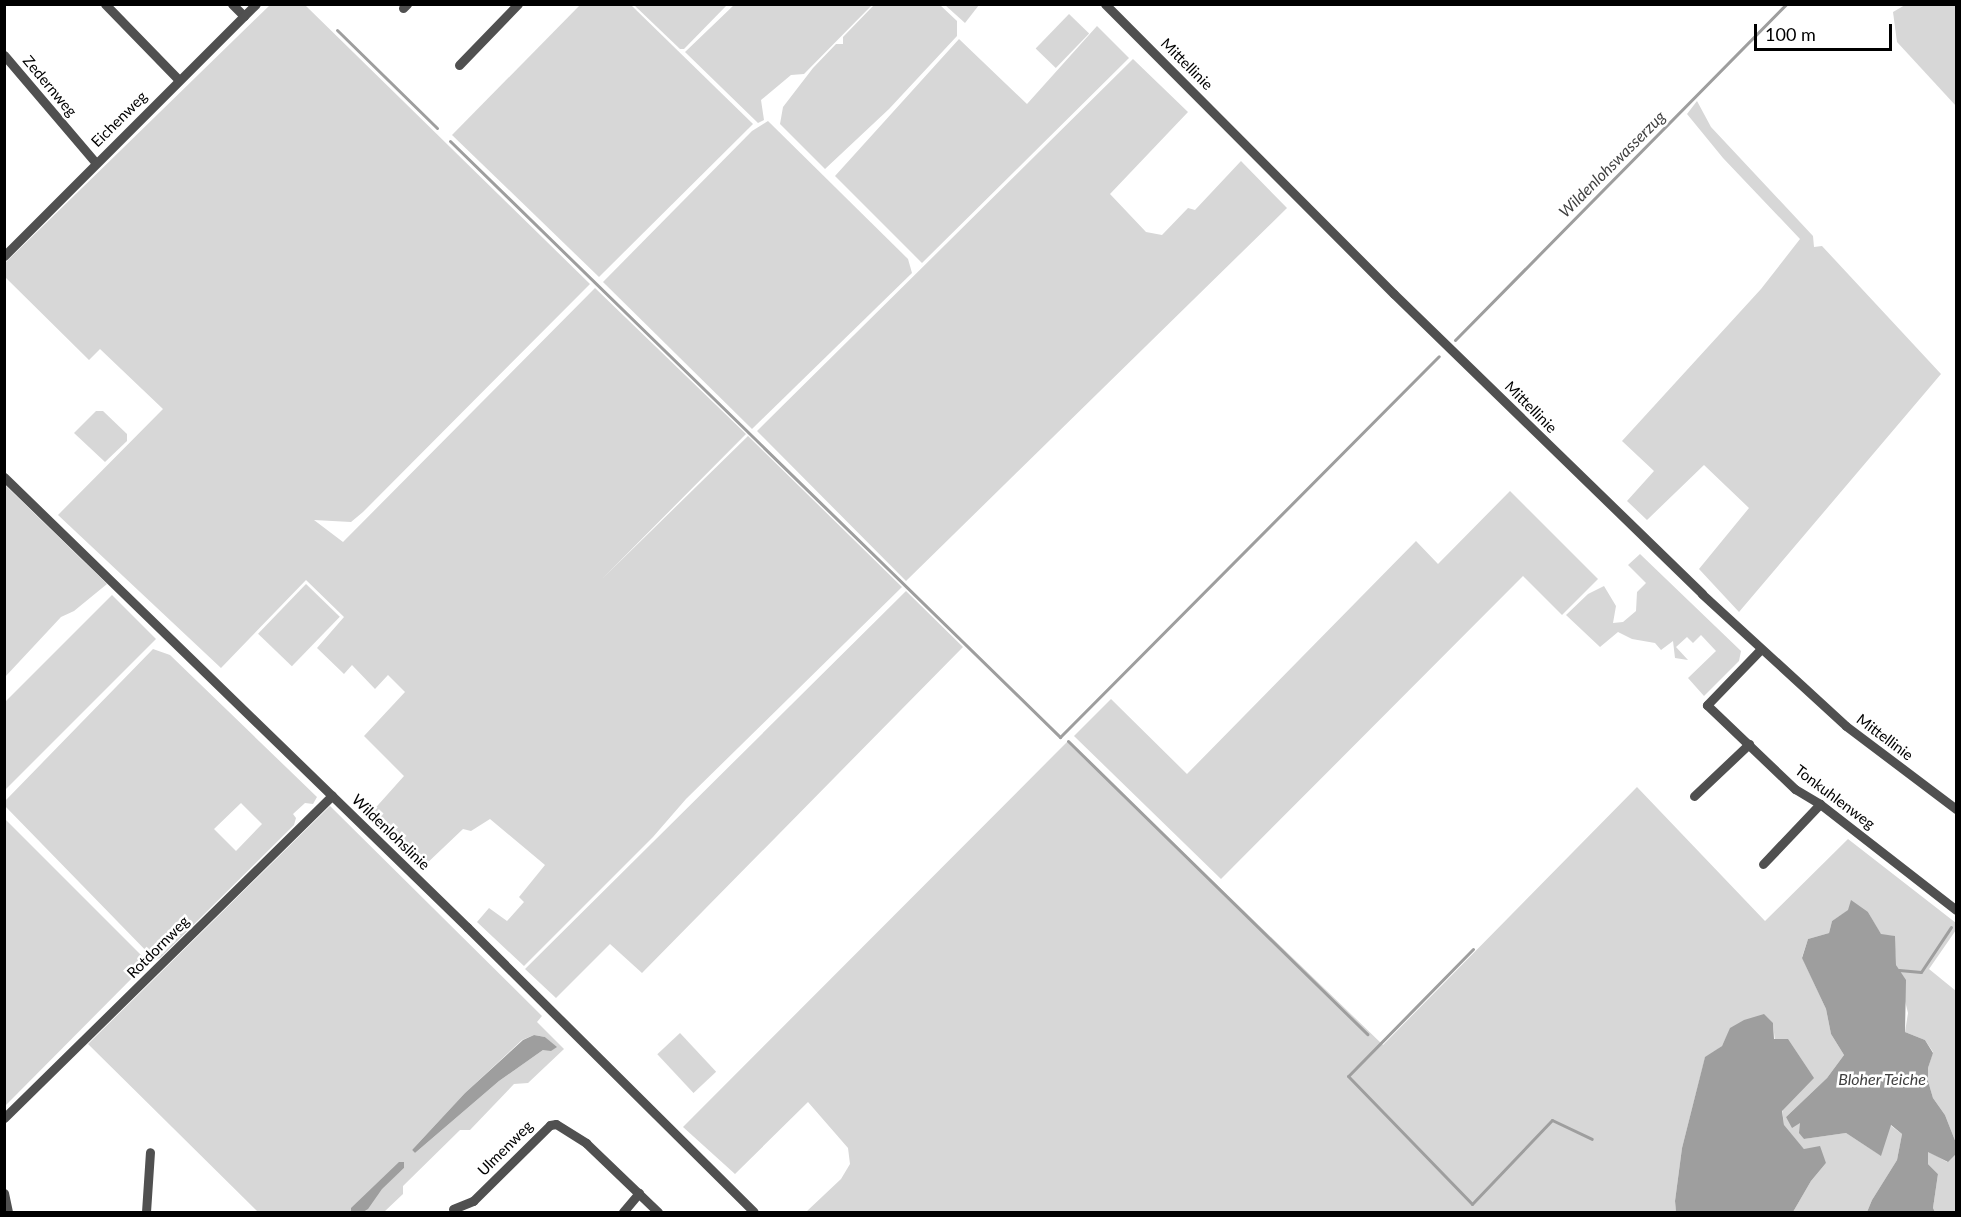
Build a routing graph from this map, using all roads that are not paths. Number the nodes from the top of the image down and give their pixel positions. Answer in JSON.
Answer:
{"nodes":[{"id":1,"x":105,"y":4,"type":"edge"},
{"id":2,"x":232,"y":4,"type":"edge"},
{"id":3,"x":255,"y":4,"type":"edge"},
{"id":4,"x":518,"y":4,"type":"edge"},
{"id":5,"x":1105,"y":4,"type":"edge"},
{"id":6,"x":244,"y":16,"type":"junction"},
{"id":7,"x":4,"y":55,"type":"edge"},
{"id":8,"x":459,"y":64,"type":"dead end"},
{"id":9,"x":179,"y":80,"type":"junction"},
{"id":10,"x":96,"y":163,"type":"junction"},
{"id":11,"x":7,"y":248,"type":"edge"},
{"id":12,"x":4,"y":477,"type":"edge"},
{"id":13,"x":1761,"y":649,"type":"junction"},
{"id":14,"x":1749,"y":744,"type":"junction"},
{"id":15,"x":332,"y":796,"type":"junction"},
{"id":16,"x":1694,"y":796,"type":"dead end"},
{"id":17,"x":1820,"y":804,"type":"junction"},
{"id":18,"x":1956,"y":809,"type":"edge"},
{"id":19,"x":1763,"y":864,"type":"dead end"},
{"id":20,"x":1956,"y":910,"type":"edge"},
{"id":21,"x":4,"y":1118,"type":"edge"},
{"id":22,"x":150,"y":1152,"type":"dead end"},
{"id":23,"x":4,"y":1193,"type":"edge"},
{"id":24,"x":639,"y":1193,"type":"junction"},
{"id":25,"x":453,"y":1209,"type":"dead end"},
{"id":26,"x":8,"y":1212,"type":"edge"},
{"id":27,"x":146,"y":1212,"type":"edge"},
{"id":28,"x":623,"y":1212,"type":"edge"},
{"id":29,"x":658,"y":1212,"type":"edge"},
{"id":30,"x":754,"y":1212,"type":"edge"}],
"edges":[{"from":1,"to":9,"type":"street"},
{"from":2,"to":6,"type":"street"},
{"from":3,"to":6,"type":"street","name":"Eichenweg"},
{"from":4,"to":8,"type":"street"},
{"from":5,"to":13,"type":"street","name":"Mittellinie"},
{"from":6,"to":9,"type":"street","name":"Eichenweg"},
{"from":7,"to":10,"type":"street","name":"Zedernweg"},
{"from":9,"to":10,"type":"street","name":"Eichenweg"},
{"from":10,"to":11,"type":"street","name":"Eichenweg"},
{"from":12,"to":15,"type":"street","name":"Wildenlohslinie"},
{"from":13,"to":14,"type":"street","name":"Tonkuhlenweg"},
{"from":13,"to":18,"type":"street","name":"Mittellinie"},
{"from":14,"to":16,"type":"street"},
{"from":14,"to":17,"type":"street","name":"Tonkuhlenweg"},
{"from":15,"to":21,"type":"street","name":"Rotdornweg"},
{"from":15,"to":30,"type":"street","name":"Wildenlohslinie"},
{"from":17,"to":19,"type":"street"},
{"from":17,"to":20,"type":"street","name":"Tonkuhlenweg"},
{"from":22,"to":27,"type":"street"},
{"from":23,"to":26,"type":"street"},
{"from":24,"to":25,"type":"street","name":"Ulmenweg"},
{"from":24,"to":28,"type":"street"},
{"from":24,"to":29,"type":"street","name":"Ulmenweg"}]}
